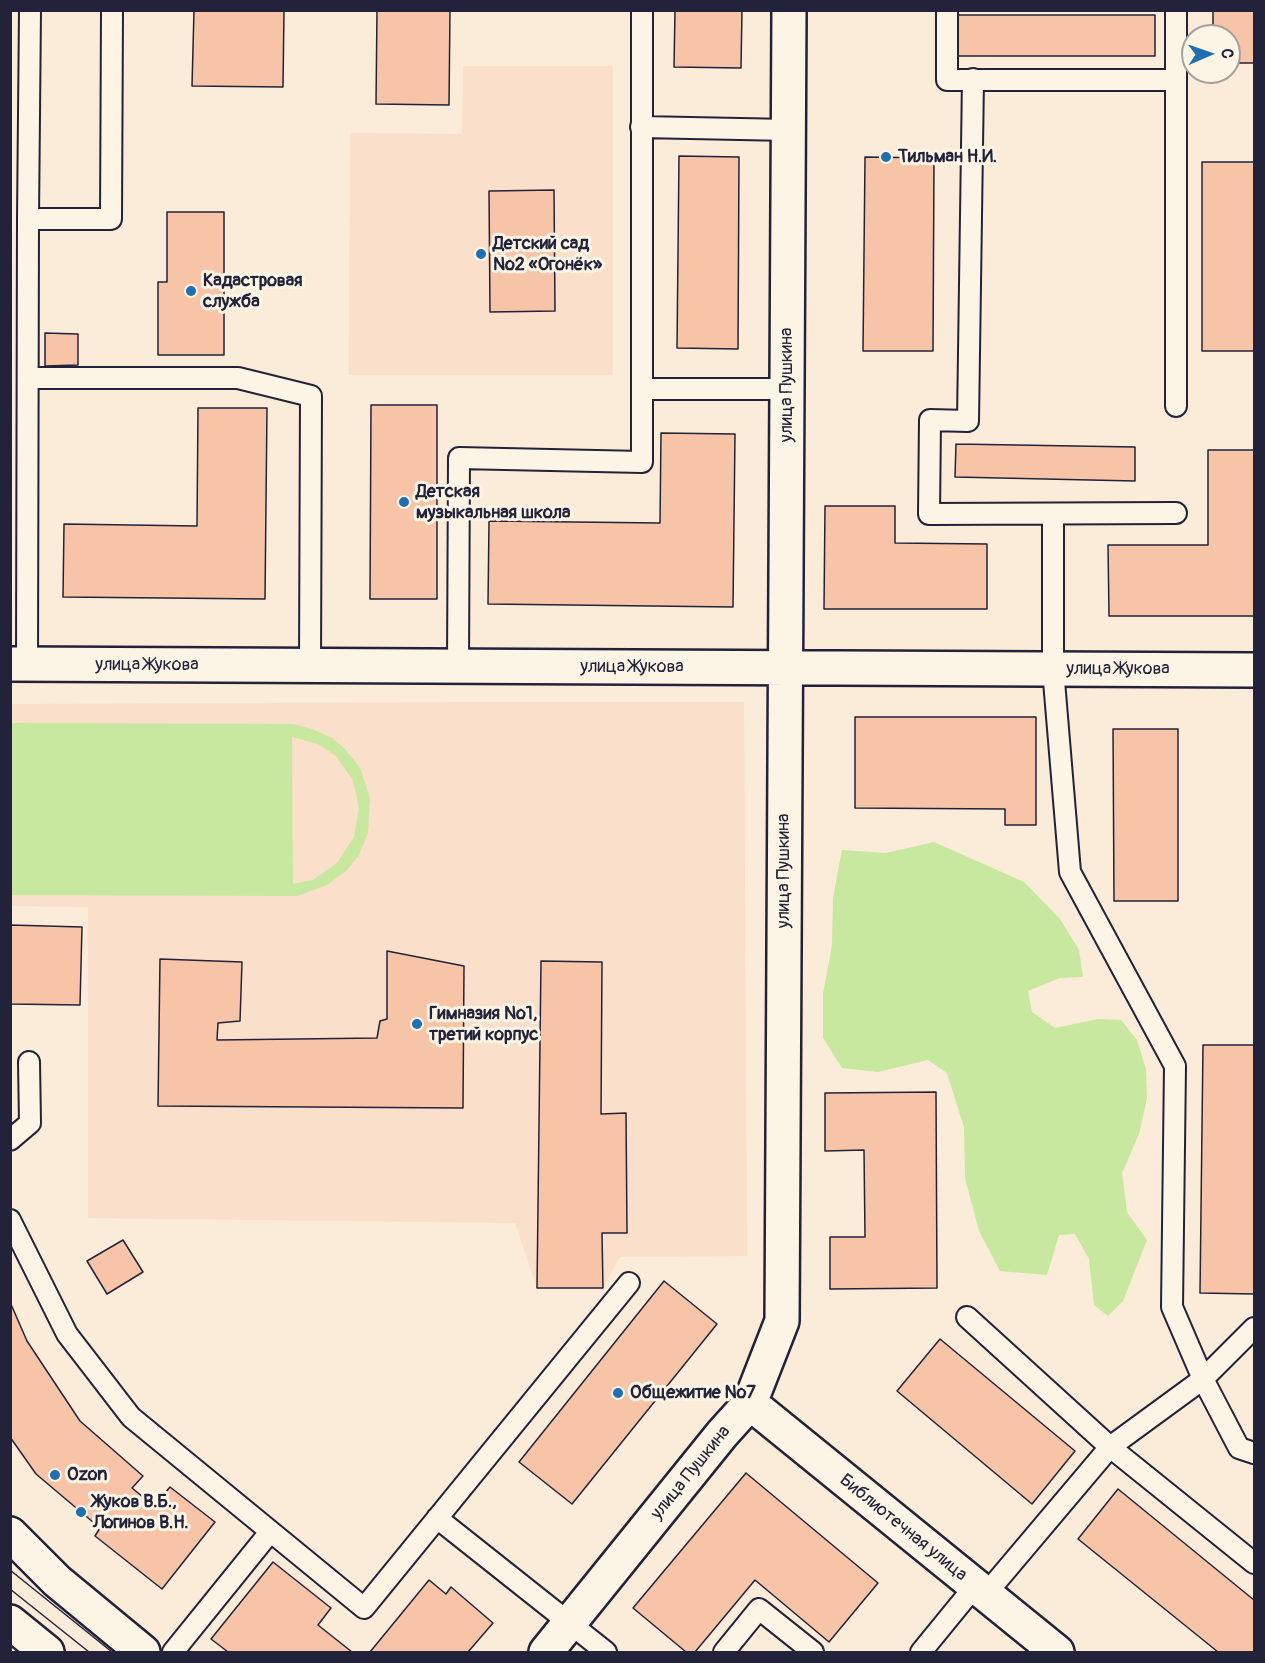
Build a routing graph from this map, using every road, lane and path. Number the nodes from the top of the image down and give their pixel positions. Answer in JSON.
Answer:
{"nodes":[{"id":1,"x":30,"y":10,"type":"edge"},
{"id":2,"x":112,"y":10,"type":"edge"},
{"id":3,"x":642,"y":10,"type":"edge"},
{"id":4,"x":789,"y":10,"type":"edge"},
{"id":5,"x":947,"y":10,"type":"edge"},
{"id":6,"x":1176,"y":10,"type":"edge"},
{"id":7,"x":973,"y":79,"type":"junction"},
{"id":8,"x":1175,"y":80,"type":"junction"},
{"id":9,"x":641,"y":127,"type":"junction"},
{"id":10,"x":789,"y":130,"type":"junction"},
{"id":11,"x":28,"y":219,"type":"junction"},
{"id":12,"x":28,"y":378,"type":"junction"},
{"id":13,"x":642,"y":389,"type":"junction"},
{"id":14,"x":787,"y":389,"type":"junction"},
{"id":15,"x":1176,"y":406,"type":"dead end"},
{"id":16,"x":1176,"y":513,"type":"dead end"},
{"id":17,"x":1053,"y":514,"type":"junction"},
{"id":18,"x":19,"y":664,"type":"edge"},
{"id":19,"x":310,"y":666,"type":"junction"},
{"id":20,"x":458,"y":666,"type":"junction"},
{"id":21,"x":785,"y":668,"type":"junction"},
{"id":22,"x":1053,"y":669,"type":"junction"},
{"id":23,"x":1254,"y":670,"type":"edge"},
{"id":24,"x":29,"y":1062,"type":"dead end"},
{"id":25,"x":10,"y":1140,"type":"edge"},
{"id":26,"x":10,"y":1220,"type":"edge"},
{"id":27,"x":629,"y":1282,"type":"dead end"},
{"id":28,"x":967,"y":1317,"type":"dead end"},
{"id":29,"x":1254,"y":1328,"type":"edge"},
{"id":30,"x":1203,"y":1379,"type":"junction"},
{"id":31,"x":750,"y":1403,"type":"junction"},
{"id":32,"x":1110,"y":1447,"type":"junction"},
{"id":33,"x":1254,"y":1453,"type":"edge"},
{"id":34,"x":437,"y":1518,"type":"junction"},
{"id":35,"x":270,"y":1532,"type":"junction"},
{"id":36,"x":10,"y":1534,"type":"edge"},
{"id":37,"x":1254,"y":1563,"type":"edge"},
{"id":38,"x":980,"y":1590,"type":"junction"},
{"id":39,"x":10,"y":1622,"type":"edge"},
{"id":40,"x":570,"y":1623,"type":"junction"},
{"id":41,"x":47,"y":1653,"type":"edge"},
{"id":42,"x":143,"y":1653,"type":"edge"},
{"id":43,"x":173,"y":1653,"type":"edge"},
{"id":44,"x":546,"y":1653,"type":"edge"},
{"id":45,"x":606,"y":1653,"type":"edge"},
{"id":46,"x":724,"y":1653,"type":"edge"},
{"id":47,"x":813,"y":1653,"type":"edge"},
{"id":48,"x":921,"y":1653,"type":"edge"},
{"id":49,"x":1057,"y":1653,"type":"edge"}],
"edges":[{"from":1,"to":11,"type":"lane"},
{"from":2,"to":11,"type":"lane"},
{"from":3,"to":9,"type":"lane"},
{"from":4,"to":10,"type":"street","name":"улица Пушкина"},
{"from":5,"to":7,"type":"lane"},
{"from":6,"to":8,"type":"lane"},
{"from":7,"to":8,"type":"lane"},
{"from":7,"to":17,"type":"lane"},
{"from":8,"to":15,"type":"lane"},
{"from":9,"to":10,"type":"lane"},
{"from":9,"to":13,"type":"lane"},
{"from":10,"to":14,"type":"street","name":"улица Пушкина"},
{"from":11,"to":12,"type":"lane"},
{"from":12,"to":18,"type":"lane"},
{"from":12,"to":19,"type":"lane"},
{"from":13,"to":14,"type":"lane"},
{"from":13,"to":20,"type":"lane"},
{"from":14,"to":21,"type":"street","name":"улица Пушкина"},
{"from":16,"to":17,"type":"lane"},
{"from":17,"to":22,"type":"lane"},
{"from":18,"to":19,"type":"street","name":"улица Жукова"},
{"from":19,"to":20,"type":"street","name":"улица Жукова"},
{"from":20,"to":21,"type":"street","name":"улица Жукова"},
{"from":21,"to":22,"type":"street","name":"улица Жукова"},
{"from":21,"to":31,"type":"street","name":"улица Пушкина"},
{"from":22,"to":23,"type":"street","name":"улица Жукова"},
{"from":22,"to":30,"type":"lane"},
{"from":24,"to":25,"type":"lane"},
{"from":26,"to":35,"type":"lane"},
{"from":27,"to":34,"type":"lane"},
{"from":28,"to":32,"type":"lane"},
{"from":29,"to":30,"type":"lane"},
{"from":30,"to":32,"type":"lane"},
{"from":30,"to":33,"type":"lane"},
{"from":31,"to":38,"type":"street","name":"Библиотечная улица"},
{"from":31,"to":40,"type":"street","name":"улица Пушкина"},
{"from":32,"to":37,"type":"lane"},
{"from":32,"to":38,"type":"lane"},
{"from":34,"to":35,"type":"lane"},
{"from":34,"to":40,"type":"lane"},
{"from":35,"to":43,"type":"lane"},
{"from":36,"to":42,"type":"street"},
{"from":38,"to":48,"type":"lane"},
{"from":38,"to":49,"type":"street","name":"Библиотечная улица"},
{"from":39,"to":41,"type":"street"},
{"from":40,"to":44,"type":"street","name":"улица Пушкина"},
{"from":40,"to":45,"type":"lane"},
{"from":46,"to":47,"type":"lane"}]}
